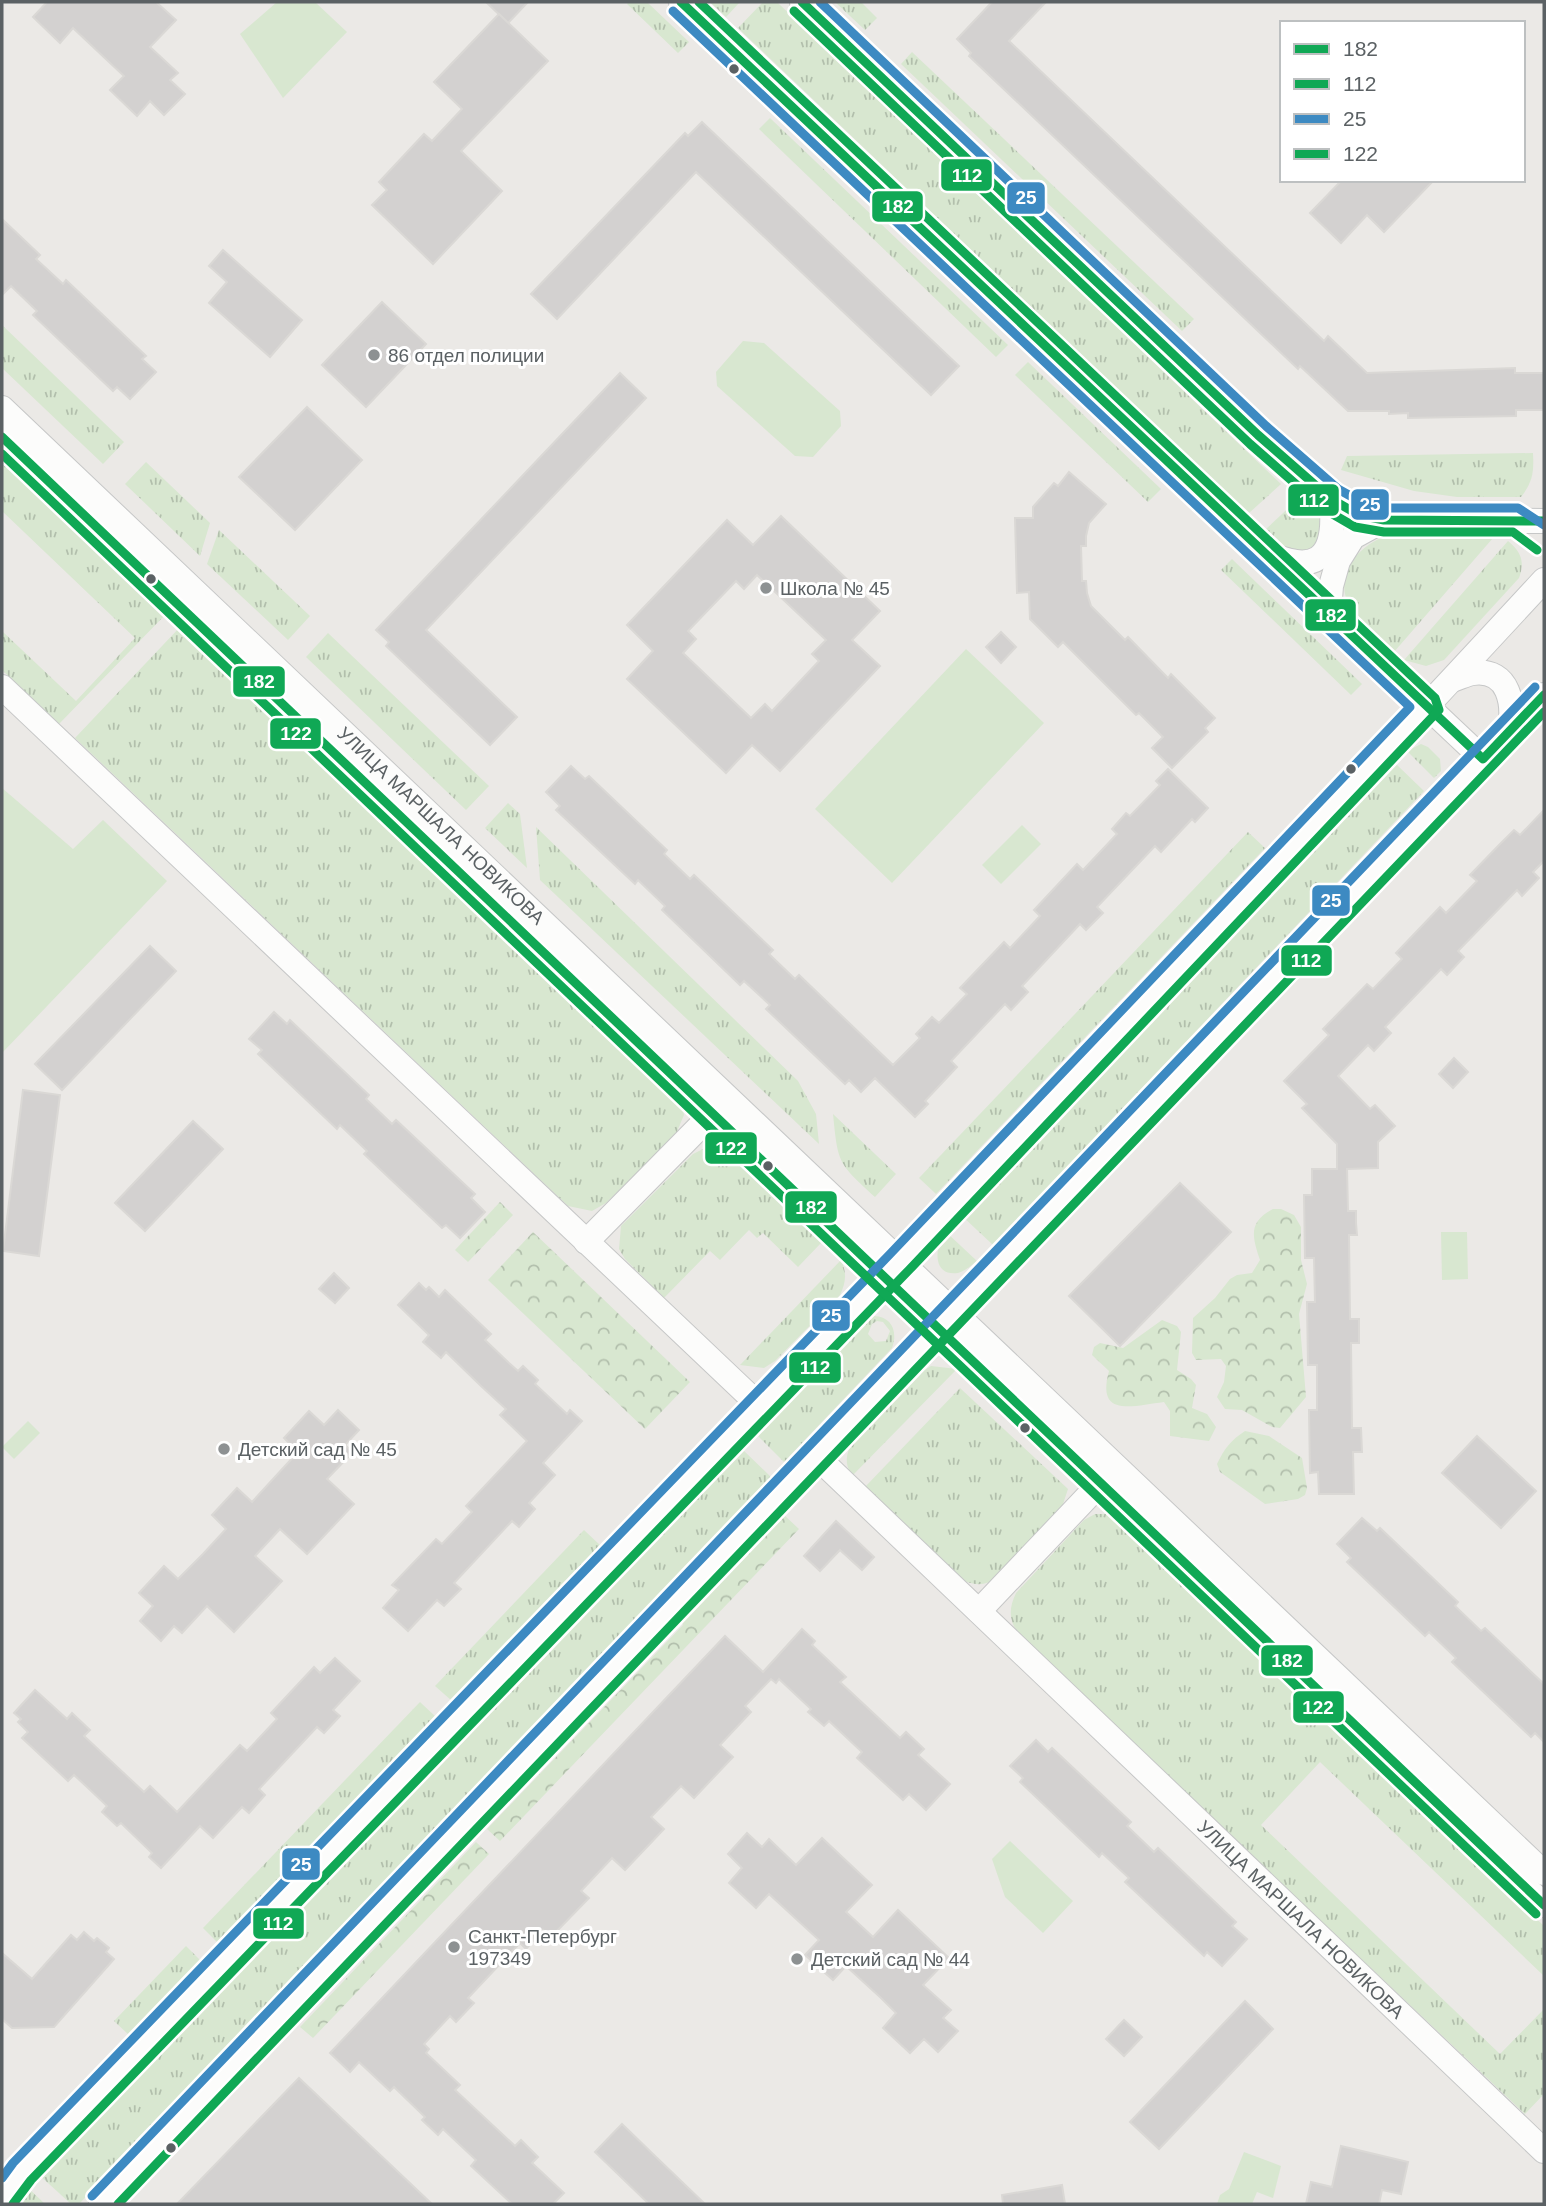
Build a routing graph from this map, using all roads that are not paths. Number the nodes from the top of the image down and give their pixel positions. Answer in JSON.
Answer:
{"nodes":[{"id":1,"x":681,"y":2,"type":"edge"},
{"id":2,"x":802,"y":2,"type":"edge"},
{"id":3,"x":2,"y":408,"type":"edge"},
{"id":4,"x":2,"y":437,"type":"edge"},
{"id":5,"x":1331,"y":499,"type":"junction"},
{"id":6,"x":1384,"y":520,"type":"junction"},
{"id":7,"x":1517,"y":520,"type":"junction"},
{"id":8,"x":1544,"y":521,"type":"edge"},
{"id":9,"x":1544,"y":540,"type":"edge"},
{"id":10,"x":1268,"y":555,"type":"junction"},
{"id":11,"x":1544,"y":580,"type":"edge"},
{"id":12,"x":1329,"y":612,"type":"junction"},
{"id":13,"x":1452,"y":680,"type":"junction"},
{"id":14,"x":2,"y":687,"type":"edge"},
{"id":15,"x":1544,"y":695,"type":"edge"},
{"id":16,"x":1427,"y":707,"type":"junction"},
{"id":17,"x":1509,"y":732,"type":"junction"},
{"id":18,"x":1483,"y":759,"type":"junction"},
{"id":19,"x":720,"y":1106,"type":"junction"},
{"id":20,"x":586,"y":1242,"type":"junction"},
{"id":21,"x":892,"y":1269,"type":"junction"},
{"id":22,"x":946,"y":1320,"type":"junction"},
{"id":23,"x":760,"y":1406,"type":"junction"},
{"id":24,"x":816,"y":1455,"type":"junction"},
{"id":25,"x":1109,"y":1475,"type":"junction"},
{"id":26,"x":979,"y":1611,"type":"junction"},
{"id":27,"x":1544,"y":1873,"type":"edge"},
{"id":28,"x":1544,"y":1905,"type":"edge"},
{"id":29,"x":1544,"y":2151,"type":"edge"},
{"id":30,"x":2,"y":2198,"type":"edge"},
{"id":31,"x":101,"y":2204,"type":"edge"}],
"edges":[{"from":1,"to":10,"type":"street"},
{"from":2,"to":5,"type":"street"},
{"from":3,"to":19,"type":"street","name":"УЛИЦА МАРШАЛА НОВИКОВА"},
{"from":4,"to":19,"type":"street","name":"УЛИЦА МАРШАЛА НОВИКОВА"},
{"from":5,"to":6,"type":"street"},
{"from":5,"to":10,"type":"street"},
{"from":6,"to":7,"type":"street"},
{"from":6,"to":12,"type":"street"},
{"from":7,"to":8,"type":"street"},
{"from":7,"to":9,"type":"street"},
{"from":10,"to":12,"type":"street"},
{"from":11,"to":13,"type":"street"},
{"from":12,"to":16,"type":"street"},
{"from":13,"to":16,"type":"street"},
{"from":13,"to":17,"type":"street"},
{"from":14,"to":20,"type":"street"},
{"from":15,"to":17,"type":"street"},
{"from":16,"to":18,"type":"street"},
{"from":16,"to":21,"type":"street"},
{"from":17,"to":18,"type":"street"},
{"from":18,"to":22,"type":"street"},
{"from":19,"to":20,"type":"street"},
{"from":19,"to":21,"type":"street","name":"УЛИЦА МАРШАЛА НОВИКОВА"},
{"from":20,"to":23,"type":"street"},
{"from":21,"to":22,"type":"street","name":"УЛИЦА МАРШАЛА НОВИКОВА"},
{"from":21,"to":23,"type":"street"},
{"from":22,"to":24,"type":"street"},
{"from":22,"to":25,"type":"street","name":"УЛИЦА МАРШАЛА НОВИКОВА"},
{"from":23,"to":30,"type":"street"},
{"from":24,"to":26,"type":"street","name":"УЛИЦА МАРШАЛА НОВИКОВА"},
{"from":24,"to":31,"type":"street"},
{"from":25,"to":26,"type":"street"},
{"from":25,"to":27,"type":"street","name":"УЛИЦА МАРШАЛА НОВИКОВА"},
{"from":25,"to":28,"type":"street","name":"УЛИЦА МАРШАЛА НОВИКОВА"},
{"from":26,"to":29,"type":"street","name":"УЛИЦА МАРШАЛА НОВИКОВА"}]}
